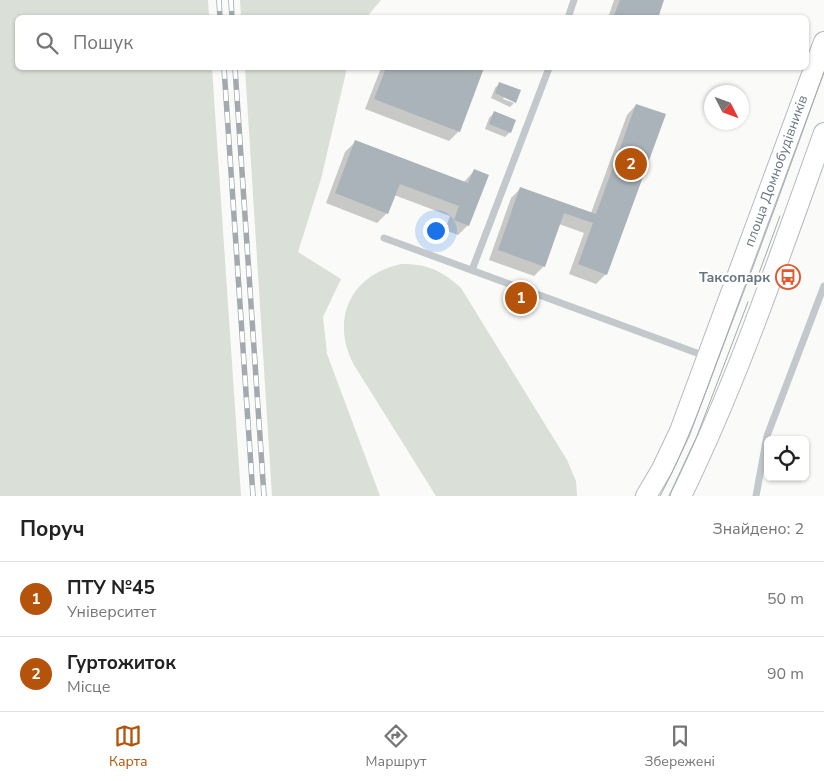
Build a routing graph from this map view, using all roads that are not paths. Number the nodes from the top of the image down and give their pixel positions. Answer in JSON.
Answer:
{"nodes":[{"id":1,"x":574,"y":0,"type":"edge"},
{"id":2,"x":569,"y":15,"type":"edge"},
{"id":3,"x":824,"y":42,"type":"edge"},
{"id":4,"x":548,"y":70,"type":"edge"},
{"id":5,"x":824,"y":133,"type":"edge"},
{"id":6,"x":384,"y":238,"type":"dead end"},
{"id":7,"x":472,"y":270,"type":"junction"},
{"id":8,"x":824,"y":286,"type":"edge"},
{"id":9,"x":708,"y":357,"type":"junction"},
{"id":10,"x":646,"y":496,"type":"edge"},
{"id":11,"x":681,"y":496,"type":"edge"},
{"id":12,"x":756,"y":496,"type":"edge"}],
"edges":[{"from":1,"to":2,"type":"lane"},
{"from":3,"to":9,"type":"main road","name":"площа Домнобудівників"},
{"from":4,"to":7,"type":"lane"},
{"from":5,"to":11,"type":"main road"},
{"from":6,"to":7,"type":"lane"},
{"from":7,"to":9,"type":"lane"},
{"from":8,"to":12,"type":"lane"},
{"from":9,"to":10,"type":"main road","name":"площа Домнобудівників"}]}
